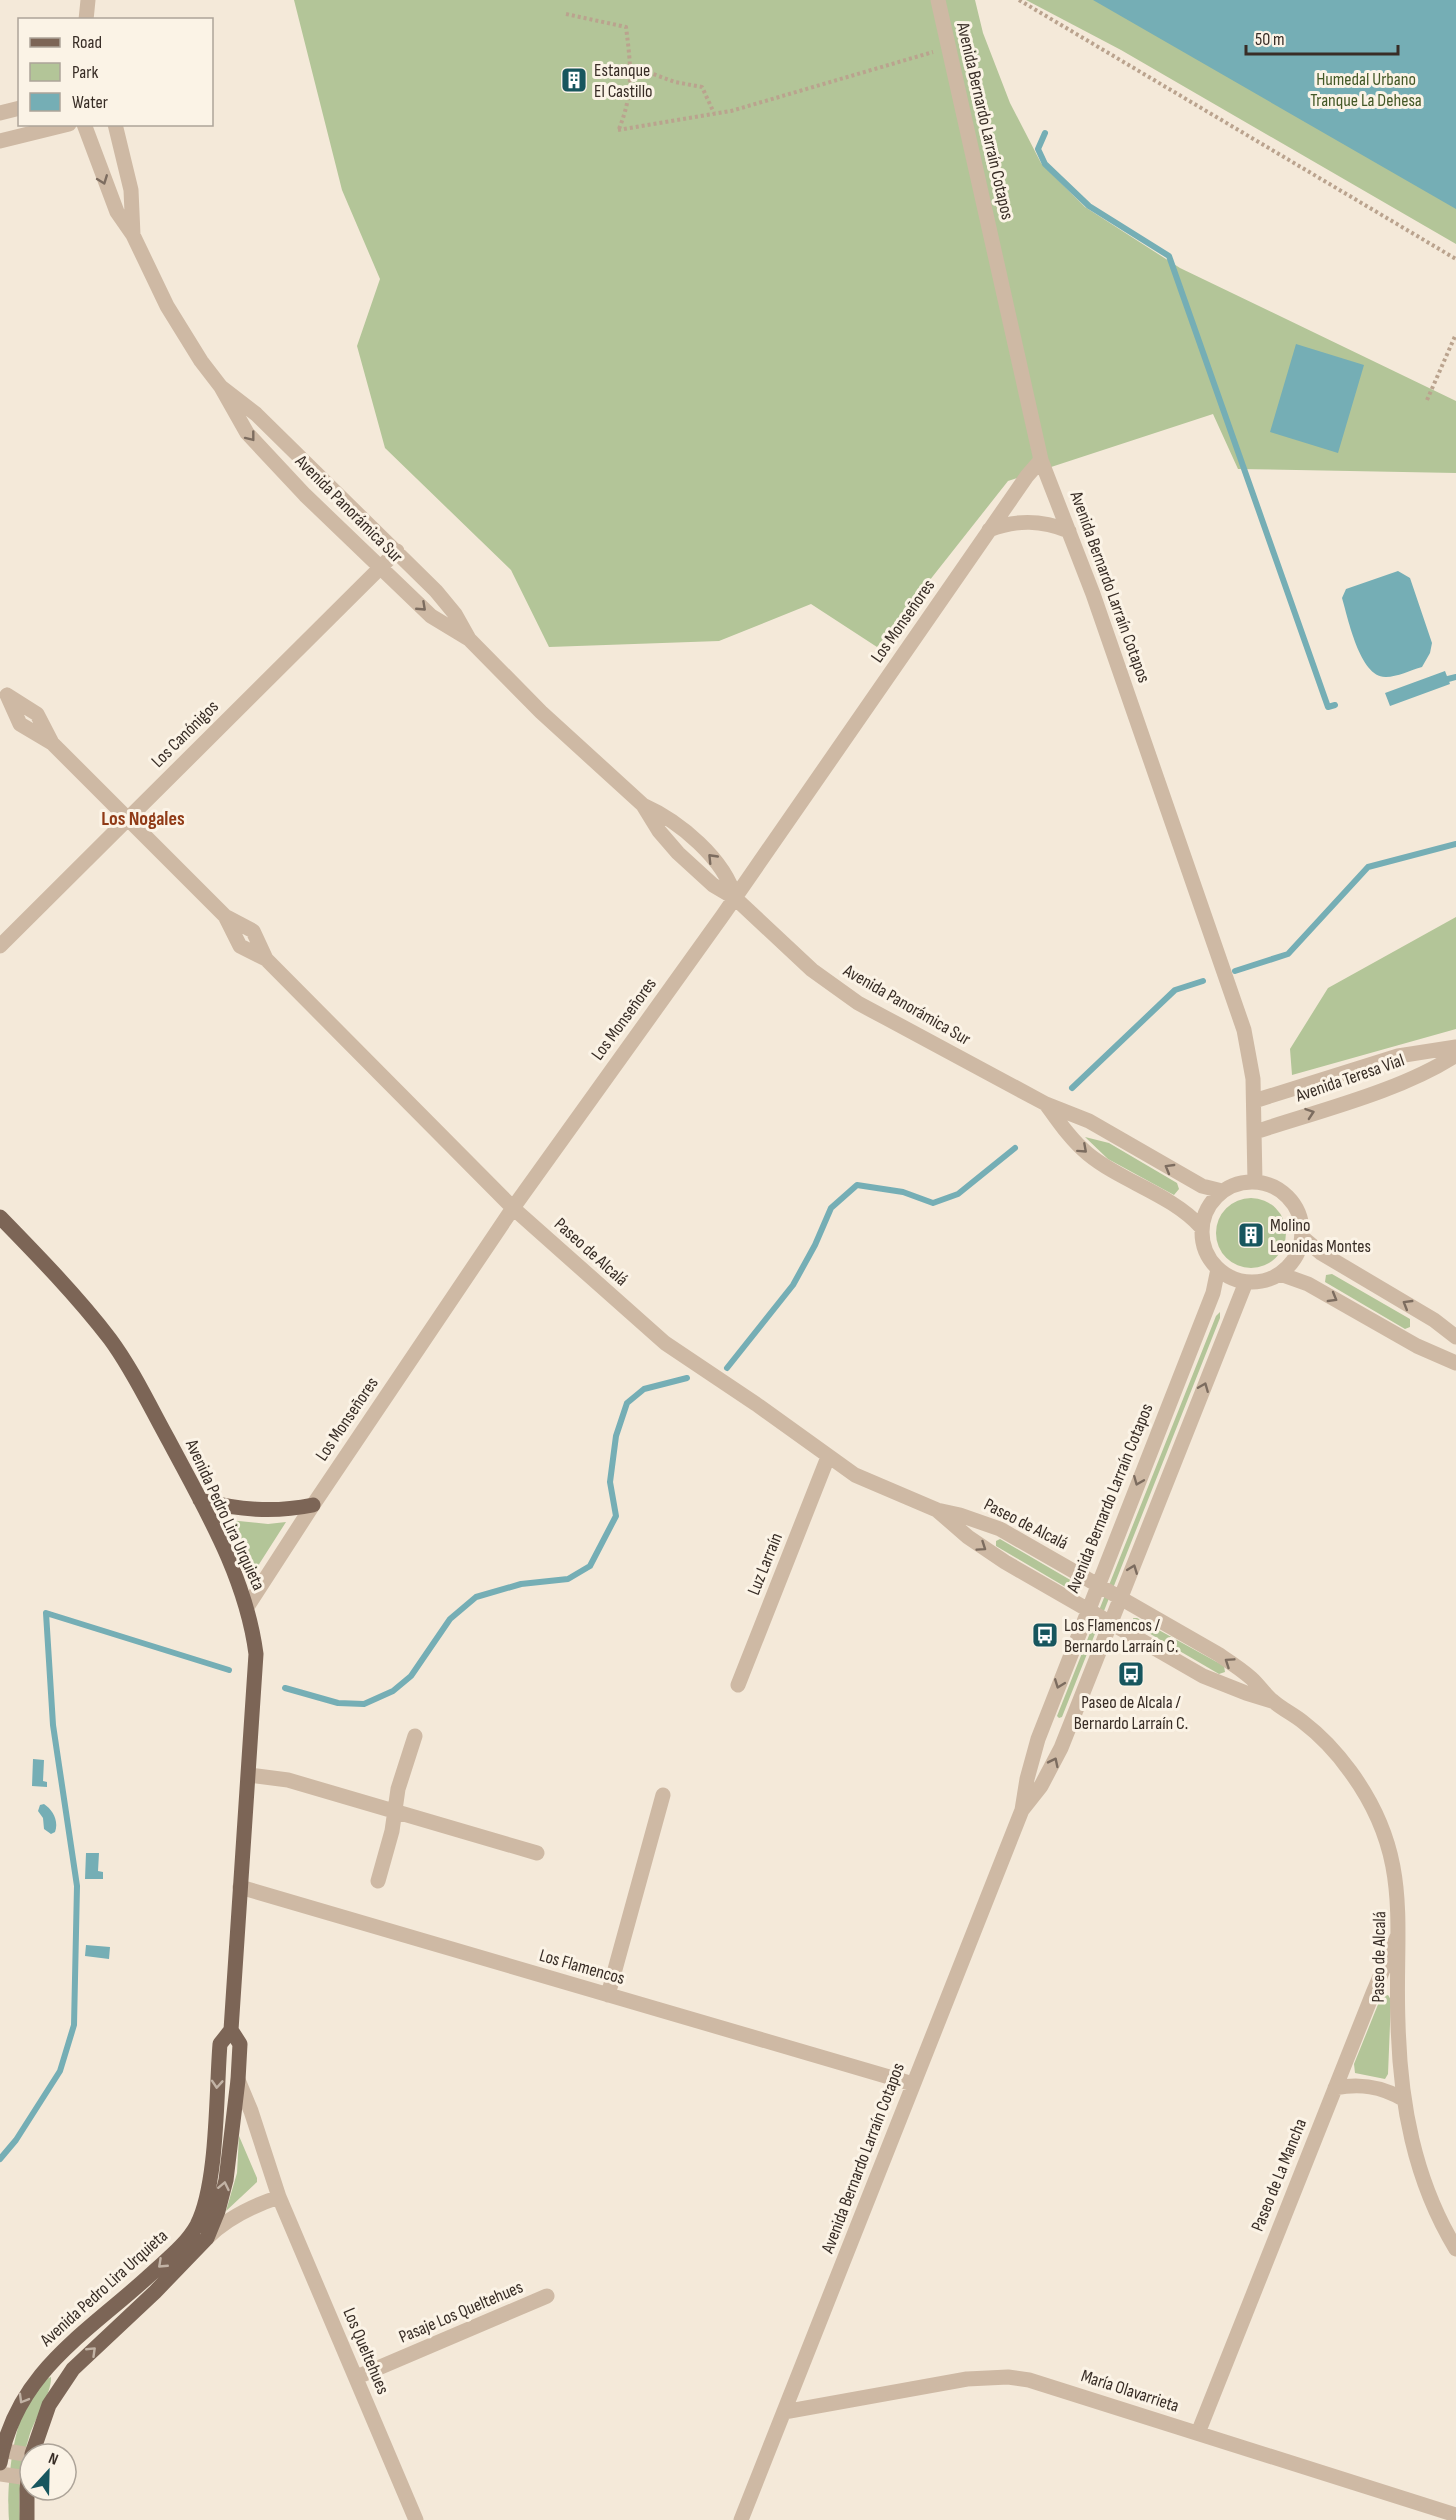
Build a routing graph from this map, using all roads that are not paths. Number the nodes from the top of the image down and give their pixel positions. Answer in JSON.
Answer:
{"nodes":[{"id":1,"x":88,"y":0,"type":"edge"},
{"id":2,"x":938,"y":0,"type":"edge"},
{"id":3,"x":86,"y":18,"type":"edge"},
{"id":4,"x":18,"y":108,"type":"edge"},
{"id":5,"x":0,"y":113,"type":"edge"},
{"id":6,"x":61,"y":126,"type":"edge"},
{"id":7,"x":85,"y":126,"type":"edge"},
{"id":8,"x":115,"y":126,"type":"edge"},
{"id":9,"x":0,"y":141,"type":"edge"},
{"id":10,"x":133,"y":235,"type":"junction"},
{"id":11,"x":221,"y":387,"type":"junction"},
{"id":12,"x":1041,"y":460,"type":"junction"},
{"id":13,"x":990,"y":530,"type":"junction"},
{"id":14,"x":1069,"y":531,"type":"junction"},
{"id":15,"x":397,"y":551,"type":"junction"},
{"id":16,"x":380,"y":567,"type":"junction"},
{"id":17,"x":469,"y":639,"type":"junction"},
{"id":18,"x":4,"y":692,"type":"edge"},
{"id":19,"x":127,"y":819,"type":"junction"},
{"id":20,"x":735,"y":898,"type":"junction"},
{"id":21,"x":0,"y":946,"type":"edge"},
{"id":22,"x":1456,"y":1047,"type":"edge"},
{"id":23,"x":1456,"y":1055,"type":"edge"},
{"id":24,"x":1254,"y":1101,"type":"junction"},
{"id":25,"x":1046,"y":1104,"type":"junction"},
{"id":26,"x":1255,"y":1132,"type":"junction"},
{"id":27,"x":1255,"y":1182,"type":"junction"},
{"id":28,"x":1222,"y":1191,"type":"junction"},
{"id":29,"x":513,"y":1208,"type":"junction"},
{"id":30,"x":0,"y":1217,"type":"edge"},
{"id":31,"x":1201,"y":1227,"type":"junction"},
{"id":32,"x":1302,"y":1237,"type":"junction"},
{"id":33,"x":1218,"y":1269,"type":"junction"},
{"id":34,"x":1280,"y":1274,"type":"junction"},
{"id":35,"x":1246,"y":1282,"type":"junction"},
{"id":36,"x":1456,"y":1337,"type":"edge"},
{"id":37,"x":1456,"y":1363,"type":"edge"},
{"id":38,"x":1151,"y":1448,"type":"junction"},
{"id":39,"x":828,"y":1457,"type":"junction"},
{"id":40,"x":1176,"y":1458,"type":"junction"},
{"id":41,"x":200,"y":1500,"type":"junction"},
{"id":42,"x":313,"y":1505,"type":"junction"},
{"id":43,"x":937,"y":1510,"type":"junction"},
{"id":44,"x":1097,"y":1584,"type":"junction"},
{"id":45,"x":1121,"y":1598,"type":"junction"},
{"id":46,"x":247,"y":1607,"type":"junction"},
{"id":47,"x":1087,"y":1610,"type":"junction"},
{"id":48,"x":1111,"y":1623,"type":"junction"},
{"id":49,"x":738,"y":1684,"type":"dead end"},
{"id":50,"x":1272,"y":1701,"type":"junction"},
{"id":51,"x":415,"y":1736,"type":"dead end"},
{"id":52,"x":249,"y":1775,"type":"junction"},
{"id":53,"x":663,"y":1795,"type":"dead end"},
{"id":54,"x":1022,"y":1810,"type":"junction"},
{"id":55,"x":395,"y":1812,"type":"junction"},
{"id":56,"x":537,"y":1853,"type":"dead end"},
{"id":57,"x":378,"y":1881,"type":"dead end"},
{"id":58,"x":240,"y":1887,"type":"junction"},
{"id":59,"x":1399,"y":1932,"type":"junction"},
{"id":60,"x":609,"y":1995,"type":"junction"},
{"id":61,"x":231,"y":2030,"type":"junction"},
{"id":62,"x":238,"y":2080,"type":"junction"},
{"id":63,"x":913,"y":2084,"type":"junction"},
{"id":64,"x":1335,"y":2088,"type":"junction"},
{"id":65,"x":1403,"y":2099,"type":"junction"},
{"id":66,"x":279,"y":2197,"type":"junction"},
{"id":67,"x":207,"y":2238,"type":"junction"},
{"id":68,"x":1456,"y":2249,"type":"edge"},
{"id":69,"x":547,"y":2296,"type":"dead end"},
{"id":70,"x":357,"y":2377,"type":"junction"},
{"id":71,"x":784,"y":2412,"type":"junction"},
{"id":72,"x":1198,"y":2433,"type":"junction"},
{"id":73,"x":35,"y":2442,"type":"edge"},
{"id":74,"x":1,"y":2454,"type":"edge"},
{"id":75,"x":18,"y":2454,"type":"edge"},
{"id":76,"x":18,"y":2472,"type":"edge"},
{"id":77,"x":0,"y":2474,"type":"edge"},
{"id":78,"x":28,"y":2502,"type":"edge"},
{"id":79,"x":1456,"y":2515,"type":"edge"},
{"id":80,"x":27,"y":2520,"type":"edge"},
{"id":81,"x":416,"y":2520,"type":"edge"},
{"id":82,"x":741,"y":2520,"type":"edge"}],
"edges":[{"from":1,"to":3,"type":"street"},
{"from":2,"to":12,"type":"street","name":"Avenida Bernardo Larraín Cotapos"},
{"from":4,"to":5,"type":"street"},
{"from":6,"to":9,"type":"street"},
{"from":7,"to":10,"type":"street","name":"Avenida Panorámica Sur","one_way":true},
{"from":8,"to":10,"type":"street","name":"Avenida Panorámica Sur"},
{"from":10,"to":11,"type":"street","name":"Avenida Panorámica Sur"},
{"from":11,"to":15,"type":"street","name":"Avenida Panorámica Sur"},
{"from":11,"to":16,"type":"street","name":"Avenida Panorámica Sur","one_way":true},
{"from":12,"to":13,"type":"street","name":"Los Monseñores"},
{"from":12,"to":14,"type":"street","name":"Avenida Bernardo Larraín Cotapos"},
{"from":13,"to":14,"type":"street"},
{"from":13,"to":20,"type":"street","name":"Los Monseñores"},
{"from":14,"to":24,"type":"street","name":"Avenida Bernardo Larraín Cotapos"},
{"from":15,"to":16,"type":"street","name":"Los Canónigos"},
{"from":15,"to":17,"type":"street","name":"Avenida Panorámica Sur"},
{"from":16,"to":17,"type":"street","name":"Avenida Panorámica Sur","one_way":true},
{"from":16,"to":19,"type":"street","name":"Los Canónigos"},
{"from":17,"to":20,"type":"street","name":"Avenida Panorámica Sur"},
{"from":18,"to":19,"type":"street","name":"Paseo de Alcalá"},
{"from":19,"to":21,"type":"street","name":"Los Canónigos"},
{"from":19,"to":29,"type":"street","name":"Paseo de Alcalá"},
{"from":20,"to":25,"type":"street","name":"Avenida Panorámica Sur"},
{"from":20,"to":29,"type":"street","name":"Los Monseñores"},
{"from":22,"to":24,"type":"street","name":"Avenida Teresa Vial"},
{"from":26,"to":23,"type":"street","name":"Avenida Teresa Vial","one_way":true},
{"from":24,"to":26,"type":"street","name":"Avenida Bernardo Larraín Cotapos"},
{"from":28,"to":25,"type":"street","name":"Avenida Panorámica Sur","one_way":true},
{"from":25,"to":31,"type":"street","name":"Avenida Panorámica Sur","one_way":true},
{"from":26,"to":27,"type":"street","name":"Avenida Bernardo Larraín Cotapos"},
{"from":27,"to":28,"type":"street"},
{"from":27,"to":32,"type":"street"},
{"from":28,"to":31,"type":"street"},
{"from":29,"to":39,"type":"street","name":"Paseo de Alcalá"},
{"from":29,"to":42,"type":"street","name":"Los Monseñores"},
{"from":30,"to":41,"type":"main road","name":"Avenida Pedro Lira Urquieta"},
{"from":31,"to":33,"type":"street"},
{"from":32,"to":34,"type":"street"},
{"from":36,"to":32,"type":"street","one_way":true},
{"from":33,"to":35,"type":"street"},
{"from":33,"to":38,"type":"street","name":"Avenida Bernardo Larraín Cotapos"},
{"from":34,"to":35,"type":"street"},
{"from":34,"to":37,"type":"street","one_way":true},
{"from":40,"to":35,"type":"street","name":"Avenida Bernardo Larraín Cotapos","one_way":true},
{"from":38,"to":40,"type":"street"},
{"from":38,"to":44,"type":"street","name":"Avenida Bernardo Larraín Cotapos","one_way":true},
{"from":39,"to":43,"type":"street","name":"Paseo de Alcalá"},
{"from":39,"to":49,"type":"street","name":"Luz Larraín"},
{"from":45,"to":40,"type":"street","name":"Avenida Bernardo Larraín Cotapos","one_way":true},
{"from":41,"to":42,"type":"main road"},
{"from":41,"to":46,"type":"main road","name":"Avenida Pedro Lira Urquieta"},
{"from":42,"to":46,"type":"street","name":"Los Monseñores"},
{"from":43,"to":44,"type":"street","name":"Paseo de Alcalá"},
{"from":43,"to":47,"type":"street","name":"Paseo de Alcalá","one_way":true},
{"from":44,"to":45,"type":"street","name":"Paseo de Alcalá"},
{"from":44,"to":47,"type":"street","name":"Avenida Bernardo Larraín Cotapos"},
{"from":45,"to":48,"type":"street","name":"Avenida Bernardo Larraín Cotapos"},
{"from":50,"to":45,"type":"street","name":"Paseo de Alcalá","one_way":true},
{"from":46,"to":52,"type":"main road","name":"Avenida Pedro Lira Urquieta"},
{"from":47,"to":48,"type":"street","name":"Paseo de Alcalá"},
{"from":47,"to":54,"type":"street","name":"Avenida Bernardo Larraín Cotapos","one_way":true},
{"from":48,"to":50,"type":"street","name":"Paseo de Alcalá"},
{"from":54,"to":48,"type":"street","name":"Avenida Bernardo Larraín Cotapos","one_way":true},
{"from":50,"to":59,"type":"street","name":"Paseo de Alcalá"},
{"from":51,"to":55,"type":"street"},
{"from":52,"to":55,"type":"street"},
{"from":52,"to":58,"type":"main road","name":"Avenida Pedro Lira Urquieta"},
{"from":53,"to":60,"type":"street"},
{"from":54,"to":63,"type":"street","name":"Avenida Bernardo Larraín Cotapos"},
{"from":55,"to":56,"type":"street"},
{"from":55,"to":57,"type":"street"},
{"from":58,"to":60,"type":"street","name":"Los Flamencos"},
{"from":58,"to":61,"type":"main road","name":"Avenida Pedro Lira Urquieta"},
{"from":59,"to":64,"type":"street","name":"Paseo de La Mancha"},
{"from":59,"to":65,"type":"street","name":"Paseo de Alcalá"},
{"from":60,"to":63,"type":"street","name":"Los Flamencos"},
{"from":61,"to":62,"type":"main road","name":"Avenida Pedro Lira Urquieta"},
{"from":61,"to":74,"type":"main road","name":"Avenida Pedro Lira Urquieta","one_way":true},
{"from":62,"to":66,"type":"street","name":"Los Queltehues"},
{"from":67,"to":62,"type":"main road","name":"Avenida Pedro Lira Urquieta","one_way":true},
{"from":63,"to":71,"type":"street","name":"Avenida Bernardo Larraín Cotapos"},
{"from":64,"to":65,"type":"street"},
{"from":64,"to":72,"type":"street","name":"Paseo de La Mancha"},
{"from":65,"to":68,"type":"street","name":"Paseo de Alcalá"},
{"from":66,"to":67,"type":"street"},
{"from":66,"to":70,"type":"street","name":"Los Queltehues"},
{"from":73,"to":67,"type":"main road","name":"Avenida Pedro Lira Urquieta","one_way":true},
{"from":69,"to":70,"type":"street","name":"Pasaje Los Queltehues"},
{"from":70,"to":81,"type":"street","name":"Los Queltehues"},
{"from":71,"to":72,"type":"street","name":"María Olavarrieta"},
{"from":71,"to":82,"type":"street","name":"Avenida Bernardo Larraín Cotapos"},
{"from":72,"to":79,"type":"street","name":"María Olavarrieta"},
{"from":74,"to":75,"type":"street"},
{"from":76,"to":77,"type":"street"},
{"from":78,"to":80,"type":"main road"}]}
